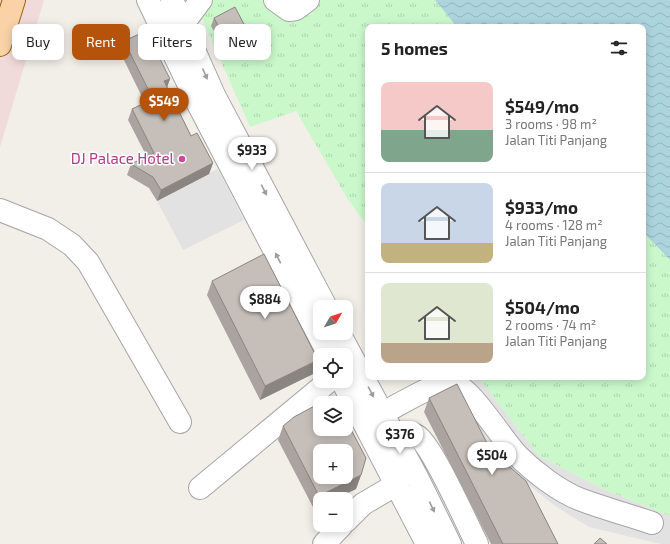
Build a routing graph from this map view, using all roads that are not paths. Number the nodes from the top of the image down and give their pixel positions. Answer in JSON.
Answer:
{"nodes":[{"id":1,"x":14,"y":0,"type":"edge"},
{"id":2,"x":148,"y":0,"type":"edge"},
{"id":3,"x":172,"y":0,"type":"edge"},
{"id":4,"x":201,"y":0,"type":"edge"},
{"id":5,"x":276,"y":0,"type":"edge"},
{"id":6,"x":308,"y":0,"type":"edge"},
{"id":7,"x":183,"y":24,"type":"joint"},
{"id":8,"x":0,"y":45,"type":"edge"},
{"id":9,"x":199,"y":60,"type":"edge"},
{"id":10,"x":0,"y":210,"type":"edge"},
{"id":11,"x":322,"y":300,"type":"edge"},
{"id":12,"x":325,"y":348,"type":"edge"},
{"id":13,"x":353,"y":369,"type":"edge"},
{"id":14,"x":321,"y":388,"type":"edge"},
{"id":15,"x":346,"y":388,"type":"edge"},
{"id":16,"x":382,"y":414,"type":"junction"},
{"id":17,"x":180,"y":422,"type":"dead end"},
{"id":18,"x":396,"y":438,"type":"junction"},
{"id":19,"x":397,"y":484,"type":"junction"},
{"id":20,"x":200,"y":488,"type":"dead end"},
{"id":21,"x":353,"y":514,"type":"edge"},
{"id":22,"x":652,"y":522,"type":"dead end"},
{"id":23,"x":335,"y":532,"type":"edge"},
{"id":24,"x":324,"y":544,"type":"edge"},
{"id":25,"x":427,"y":544,"type":"edge"},
{"id":26,"x":450,"y":544,"type":"edge"},
{"id":27,"x":477,"y":544,"type":"edge"}],
"edges":[{"from":1,"to":8,"type":"main road"},
{"from":12,"to":2,"type":"street","one_way":true},
{"from":3,"to":7,"type":"street"},
{"from":4,"to":7,"type":"street"},
{"from":5,"to":6,"type":"street"},
{"from":9,"to":11,"type":"street","one_way":true},
{"from":10,"to":17,"type":"street"},
{"from":13,"to":16,"type":"street","one_way":true},
{"from":14,"to":20,"type":"street"},
{"from":15,"to":19,"type":"street"},
{"from":16,"to":18,"type":"street"},
{"from":16,"to":22,"type":"street"},
{"from":18,"to":26,"type":"street","one_way":true},
{"from":18,"to":27,"type":"street"},
{"from":19,"to":21,"type":"street"},
{"from":19,"to":25,"type":"street"},
{"from":23,"to":24,"type":"street"}]}
